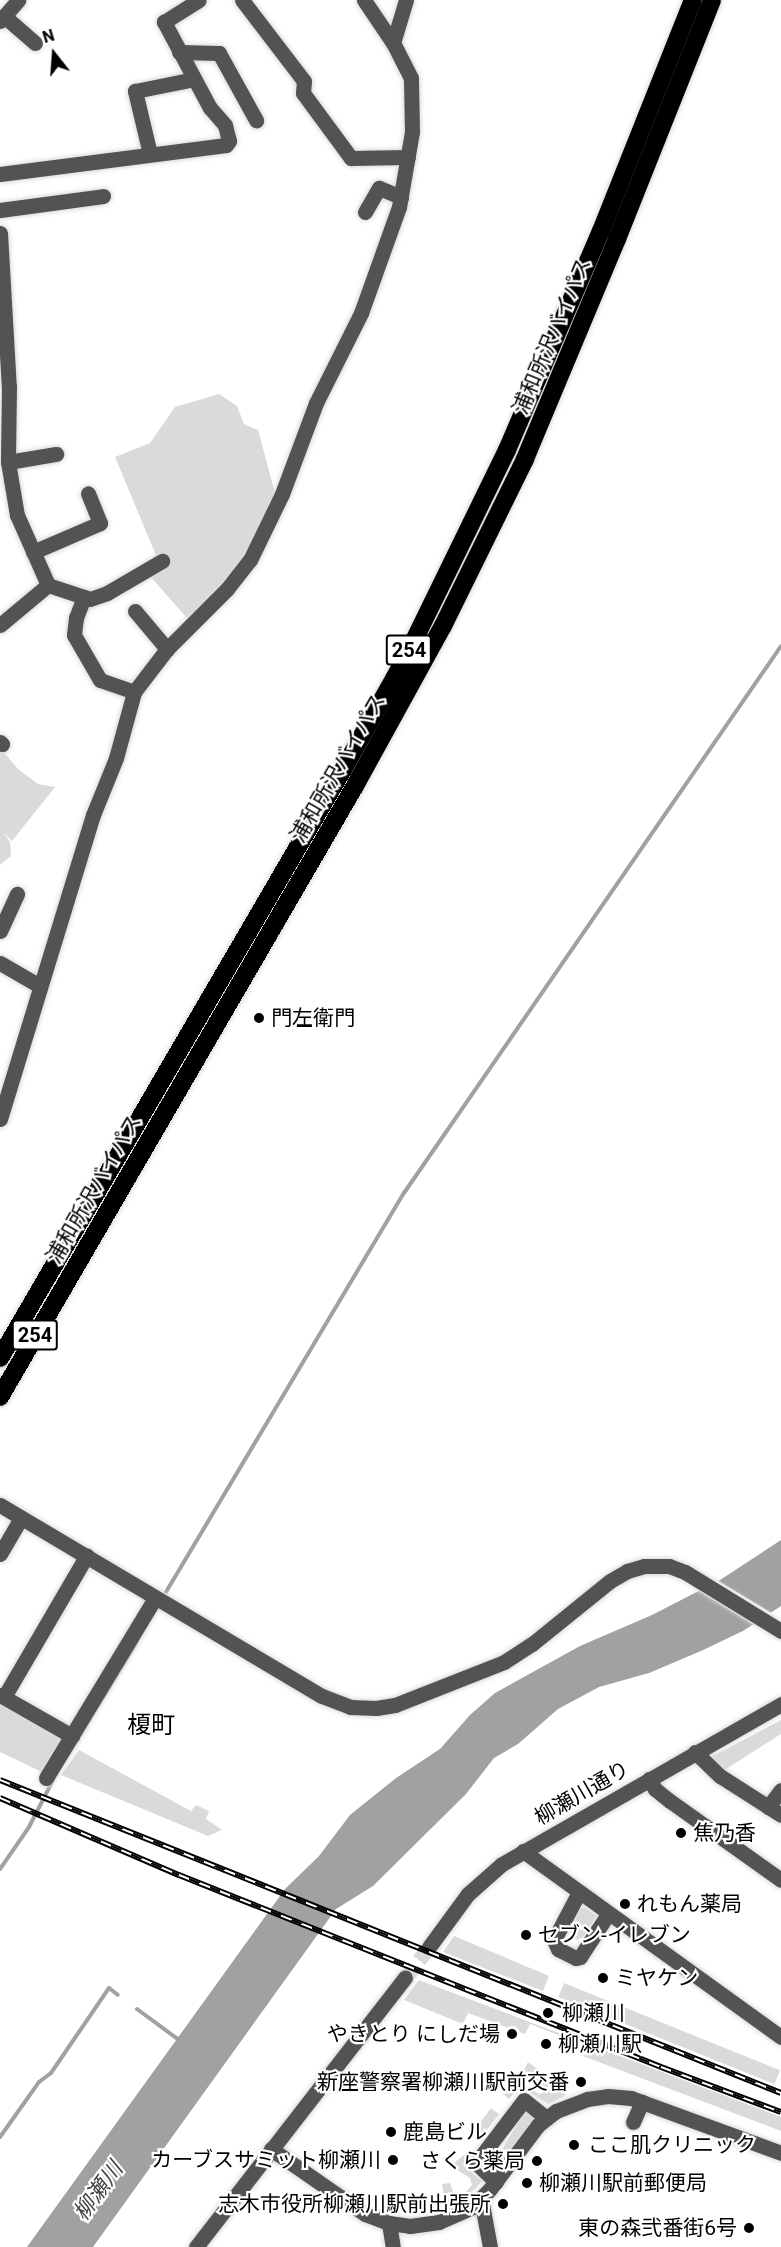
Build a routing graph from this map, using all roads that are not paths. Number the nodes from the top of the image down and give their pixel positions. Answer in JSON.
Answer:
{"nodes":[{"id":1,"x":18,"y":0,"type":"edge"},
{"id":2,"x":199,"y":0,"type":"edge"},
{"id":3,"x":242,"y":0,"type":"edge"},
{"id":4,"x":364,"y":0,"type":"edge"},
{"id":5,"x":406,"y":0,"type":"edge"},
{"id":6,"x":693,"y":0,"type":"edge"},
{"id":7,"x":712,"y":0,"type":"edge"},
{"id":8,"x":2,"y":19,"type":"edge"},
{"id":9,"x":36,"y":43,"type":"dead end"},
{"id":10,"x":393,"y":43,"type":"junction"},
{"id":11,"x":179,"y":52,"type":"junction"},
{"id":12,"x":194,"y":79,"type":"junction"},
{"id":13,"x":256,"y":120,"type":"dead end"},
{"id":14,"x":150,"y":154,"type":"junction"},
{"id":15,"x":408,"y":157,"type":"junction"},
{"id":16,"x":0,"y":174,"type":"edge"},
{"id":17,"x":102,"y":196,"type":"dead end"},
{"id":18,"x":401,"y":197,"type":"junction"},
{"id":19,"x":0,"y":210,"type":"edge"},
{"id":20,"x":365,"y":212,"type":"dead end"},
{"id":21,"x":0,"y":233,"type":"edge"},
{"id":22,"x":4,"y":444,"type":"edge"},
{"id":23,"x":56,"y":454,"type":"dead end"},
{"id":24,"x":8,"y":462,"type":"junction"},
{"id":25,"x":88,"y":493,"type":"dead end"},
{"id":26,"x":33,"y":552,"type":"junction"},
{"id":27,"x":162,"y":561,"type":"dead end"},
{"id":28,"x":48,"y":585,"type":"junction"},
{"id":29,"x":84,"y":597,"type":"junction"},
{"id":30,"x":135,"y":611,"type":"dead end"},
{"id":31,"x":0,"y":625,"type":"edge"},
{"id":32,"x":168,"y":649,"type":"junction"},
{"id":33,"x":134,"y":692,"type":"junction"},
{"id":34,"x":17,"y":894,"type":"dead end"},
{"id":35,"x":0,"y":931,"type":"edge"},
{"id":36,"x":0,"y":963,"type":"edge"},
{"id":37,"x":40,"y":986,"type":"junction"},
{"id":38,"x":0,"y":1119,"type":"edge"},
{"id":39,"x":0,"y":1358,"type":"edge"},
{"id":40,"x":0,"y":1397,"type":"edge"},
{"id":41,"x":0,"y":1505,"type":"edge"},
{"id":42,"x":21,"y":1518,"type":"junction"},
{"id":43,"x":0,"y":1554,"type":"edge"},
{"id":44,"x":87,"y":1555,"type":"junction"},
{"id":45,"x":156,"y":1598,"type":"junction"},
{"id":46,"x":781,"y":1631,"type":"edge"},
{"id":47,"x":2,"y":1696,"type":"edge"},
{"id":48,"x":781,"y":1704,"type":"edge"},
{"id":49,"x":72,"y":1736,"type":"junction"},
{"id":50,"x":695,"y":1752,"type":"junction"},
{"id":51,"x":46,"y":1778,"type":"dead end"},
{"id":52,"x":649,"y":1779,"type":"junction"},
{"id":53,"x":781,"y":1790,"type":"edge"},
{"id":54,"x":775,"y":1811,"type":"edge"},
{"id":55,"x":523,"y":1851,"type":"junction"},
{"id":56,"x":781,"y":1880,"type":"edge"},
{"id":57,"x":578,"y":1894,"type":"junction"},
{"id":58,"x":608,"y":1914,"type":"junction"},
{"id":59,"x":429,"y":1947,"type":"tunnel mouth"},
{"id":60,"x":405,"y":1978,"type":"tunnel mouth"},
{"id":61,"x":781,"y":2037,"type":"edge"},
{"id":62,"x":642,"y":2102,"type":"junction"},
{"id":63,"x":546,"y":2118,"type":"junction"},
{"id":64,"x":633,"y":2122,"type":"dead end"},
{"id":65,"x":271,"y":2149,"type":"junction"},
{"id":66,"x":781,"y":2153,"type":"edge"},
{"id":67,"x":496,"y":2182,"type":"junction"},
{"id":68,"x":481,"y":2199,"type":"junction"},
{"id":69,"x":389,"y":2223,"type":"junction"},
{"id":70,"x":196,"y":2247,"type":"edge"},
{"id":71,"x":393,"y":2247,"type":"edge"},
{"id":72,"x":490,"y":2247,"type":"edge"}],
"edges":[{"from":1,"to":8,"type":"street"},
{"from":2,"to":11,"type":"street"},
{"from":3,"to":15,"type":"street"},
{"from":4,"to":10,"type":"street"},
{"from":5,"to":10,"type":"street"},
{"from":6,"to":39,"type":"highway","name":"浦和所沢バイパス","number":"254"},
{"from":7,"to":40,"type":"highway","name":"浦和所沢バイパス","number":"254"},
{"from":8,"to":9,"type":"street"},
{"from":10,"to":15,"type":"street"},
{"from":11,"to":12,"type":"street"},
{"from":11,"to":13,"type":"street"},
{"from":12,"to":14,"type":"street"},
{"from":12,"to":14,"type":"street"},
{"from":14,"to":16,"type":"street"},
{"from":15,"to":18,"type":"street"},
{"from":17,"to":19,"type":"street"},
{"from":18,"to":20,"type":"street"},
{"from":18,"to":32,"type":"street"},
{"from":21,"to":22,"type":"street"},
{"from":22,"to":24,"type":"street"},
{"from":23,"to":24,"type":"street"},
{"from":24,"to":26,"type":"street"},
{"from":25,"to":26,"type":"street"},
{"from":26,"to":28,"type":"street"},
{"from":27,"to":29,"type":"street"},
{"from":28,"to":29,"type":"street"},
{"from":28,"to":31,"type":"street"},
{"from":29,"to":33,"type":"street"},
{"from":30,"to":32,"type":"street"},
{"from":32,"to":33,"type":"street"},
{"from":33,"to":37,"type":"street"},
{"from":34,"to":35,"type":"street"},
{"from":36,"to":37,"type":"street"},
{"from":37,"to":38,"type":"street"},
{"from":41,"to":42,"type":"street"},
{"from":42,"to":43,"type":"street"},
{"from":42,"to":44,"type":"street"},
{"from":44,"to":45,"type":"street"},
{"from":44,"to":47,"type":"street"},
{"from":45,"to":46,"type":"street"},
{"from":45,"to":49,"type":"street"},
{"from":47,"to":49,"type":"street"},
{"from":48,"to":50,"type":"street","name":"柳瀬川通り"},
{"from":49,"to":51,"type":"street"},
{"from":50,"to":52,"type":"street","name":"柳瀬川通り"},
{"from":50,"to":54,"type":"street"},
{"from":52,"to":55,"type":"street","name":"柳瀬川通り"},
{"from":52,"to":56,"type":"street"},
{"from":53,"to":54,"type":"street"},
{"from":55,"to":57,"type":"street"},
{"from":55,"to":59,"type":"street","name":"柳瀬川通り"},
{"from":57,"to":58,"type":"street"},
{"from":57,"to":58,"type":"street"},
{"from":58,"to":61,"type":"street"},
{"from":60,"to":65,"type":"street"},
{"from":62,"to":63,"type":"street"},
{"from":62,"to":64,"type":"street"},
{"from":62,"to":66,"type":"street"},
{"from":63,"to":67,"type":"street"},
{"from":63,"to":67,"type":"street"},
{"from":65,"to":69,"type":"street"},
{"from":65,"to":70,"type":"street"},
{"from":67,"to":68,"type":"street"},
{"from":68,"to":69,"type":"street"},
{"from":68,"to":72,"type":"street"},
{"from":69,"to":71,"type":"street"}]}
